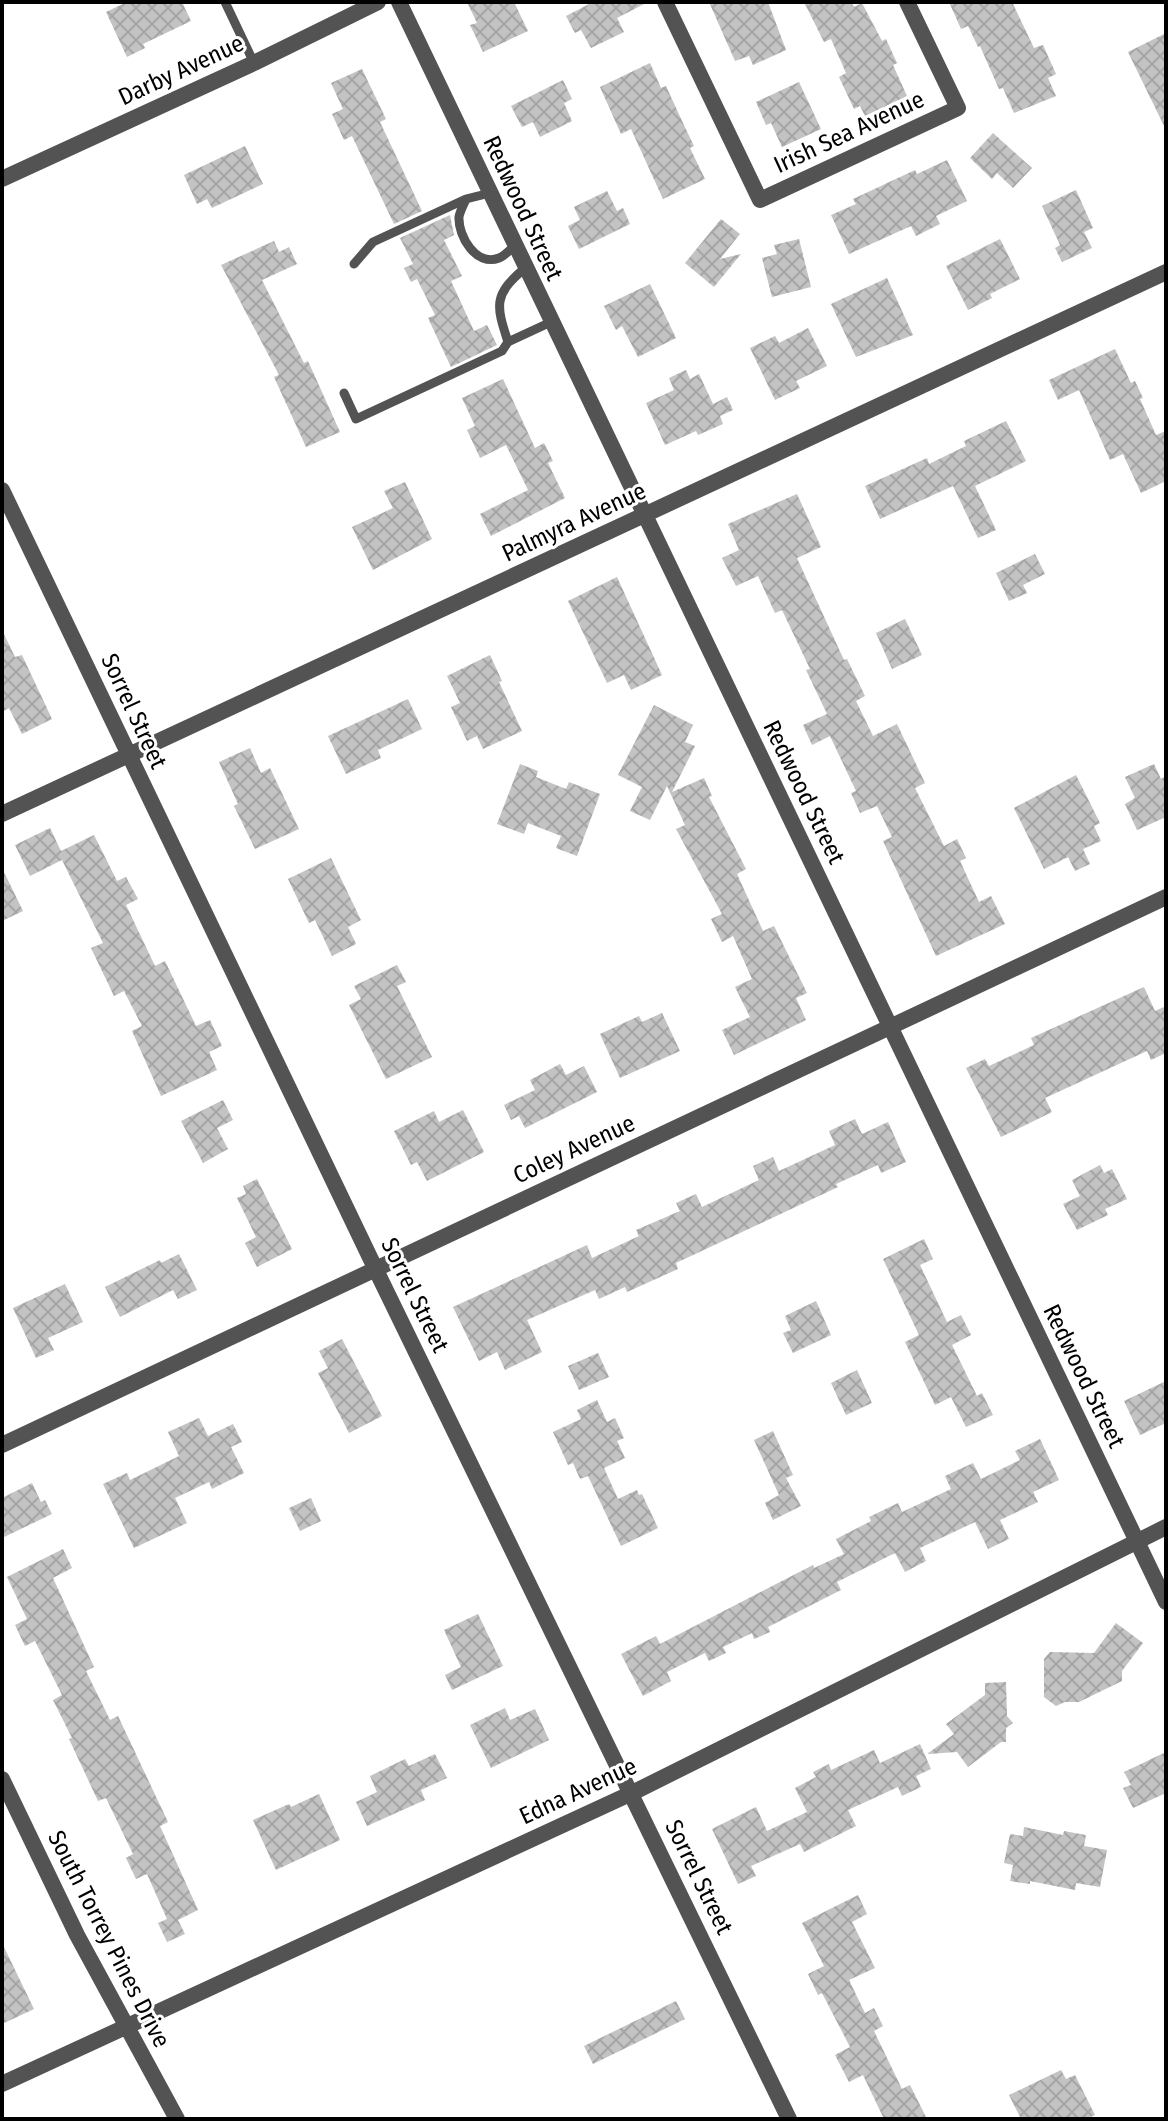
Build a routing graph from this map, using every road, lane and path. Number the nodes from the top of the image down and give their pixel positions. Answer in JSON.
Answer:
{"nodes":[{"id":1,"x":225,"y":2,"type":"edge"},
{"id":2,"x":378,"y":2,"type":"edge"},
{"id":3,"x":399,"y":2,"type":"edge"},
{"id":4,"x":665,"y":2,"type":"edge"},
{"id":5,"x":907,"y":2,"type":"edge"},
{"id":6,"x":254,"y":63,"type":"junction"},
{"id":7,"x":2,"y":179,"type":"edge"},
{"id":8,"x":490,"y":193,"type":"junction"},
{"id":9,"x":466,"y":199,"type":"junction"},
{"id":10,"x":514,"y":246,"type":"junction"},
{"id":11,"x":354,"y":264,"type":"dead end"},
{"id":12,"x":525,"y":268,"type":"junction"},
{"id":13,"x":1164,"y":278,"type":"edge"},
{"id":14,"x":551,"y":322,"type":"junction"},
{"id":15,"x":508,"y":342,"type":"junction"},
{"id":16,"x":344,"y":393,"type":"dead end"},
{"id":17,"x":2,"y":490,"type":"edge"},
{"id":18,"x":644,"y":516,"type":"junction"},
{"id":19,"x":128,"y":756,"type":"junction"},
{"id":20,"x":2,"y":814,"type":"edge"},
{"id":21,"x":1166,"y":897,"type":"edge"},
{"id":22,"x":890,"y":1026,"type":"junction"},
{"id":23,"x":376,"y":1270,"type":"junction"},
{"id":24,"x":2,"y":1445,"type":"edge"},
{"id":25,"x":1166,"y":1527,"type":"edge"},
{"id":26,"x":1137,"y":1541,"type":"junction"},
{"id":27,"x":1166,"y":1602,"type":"edge"},
{"id":28,"x":2,"y":1779,"type":"edge"},
{"id":29,"x":632,"y":1793,"type":"junction"},
{"id":30,"x":125,"y":2026,"type":"junction"},
{"id":31,"x":2,"y":2084,"type":"edge"},
{"id":32,"x":177,"y":2119,"type":"edge"},
{"id":33,"x":789,"y":2119,"type":"edge"}],
"edges":[{"from":1,"to":6,"type":"lane"},
{"from":2,"to":6,"type":"street","name":"Darby Avenue"},
{"from":3,"to":8,"type":"street","name":"Redwood Street"},
{"from":4,"to":5,"type":"street","name":"Irish Sea Avenue"},
{"from":6,"to":7,"type":"street","name":"Darby Avenue"},
{"from":8,"to":9,"type":"lane"},
{"from":8,"to":10,"type":"street","name":"Redwood Street"},
{"from":9,"to":10,"type":"lane"},
{"from":9,"to":11,"type":"lane"},
{"from":10,"to":12,"type":"street","name":"Redwood Street"},
{"from":12,"to":14,"type":"street","name":"Redwood Street"},
{"from":12,"to":15,"type":"lane"},
{"from":13,"to":18,"type":"street","name":"Palmyra Avenue"},
{"from":14,"to":15,"type":"lane"},
{"from":14,"to":18,"type":"street","name":"Redwood Street"},
{"from":15,"to":16,"type":"lane"},
{"from":17,"to":19,"type":"street","name":"Sorrel Street"},
{"from":18,"to":19,"type":"street","name":"Palmyra Avenue"},
{"from":18,"to":22,"type":"street","name":"Redwood Street"},
{"from":19,"to":20,"type":"street","name":"Palmyra Avenue"},
{"from":19,"to":23,"type":"street","name":"Sorrel Street"},
{"from":21,"to":22,"type":"street","name":"Coley Avenue"},
{"from":22,"to":23,"type":"street","name":"Coley Avenue"},
{"from":22,"to":26,"type":"street","name":"Redwood Street"},
{"from":23,"to":24,"type":"street","name":"Coley Avenue"},
{"from":23,"to":29,"type":"street","name":"Sorrel Street"},
{"from":25,"to":26,"type":"street","name":"Edna Avenue"},
{"from":26,"to":27,"type":"street","name":"Redwood Street"},
{"from":26,"to":29,"type":"street","name":"Edna Avenue"},
{"from":28,"to":30,"type":"street","name":"South Torrey Pines Drive"},
{"from":29,"to":30,"type":"street","name":"Edna Avenue"},
{"from":29,"to":33,"type":"street","name":"Sorrel Street"},
{"from":30,"to":31,"type":"street","name":"Edna Avenue"},
{"from":30,"to":32,"type":"street","name":"South Torrey Pines Drive"}]}
